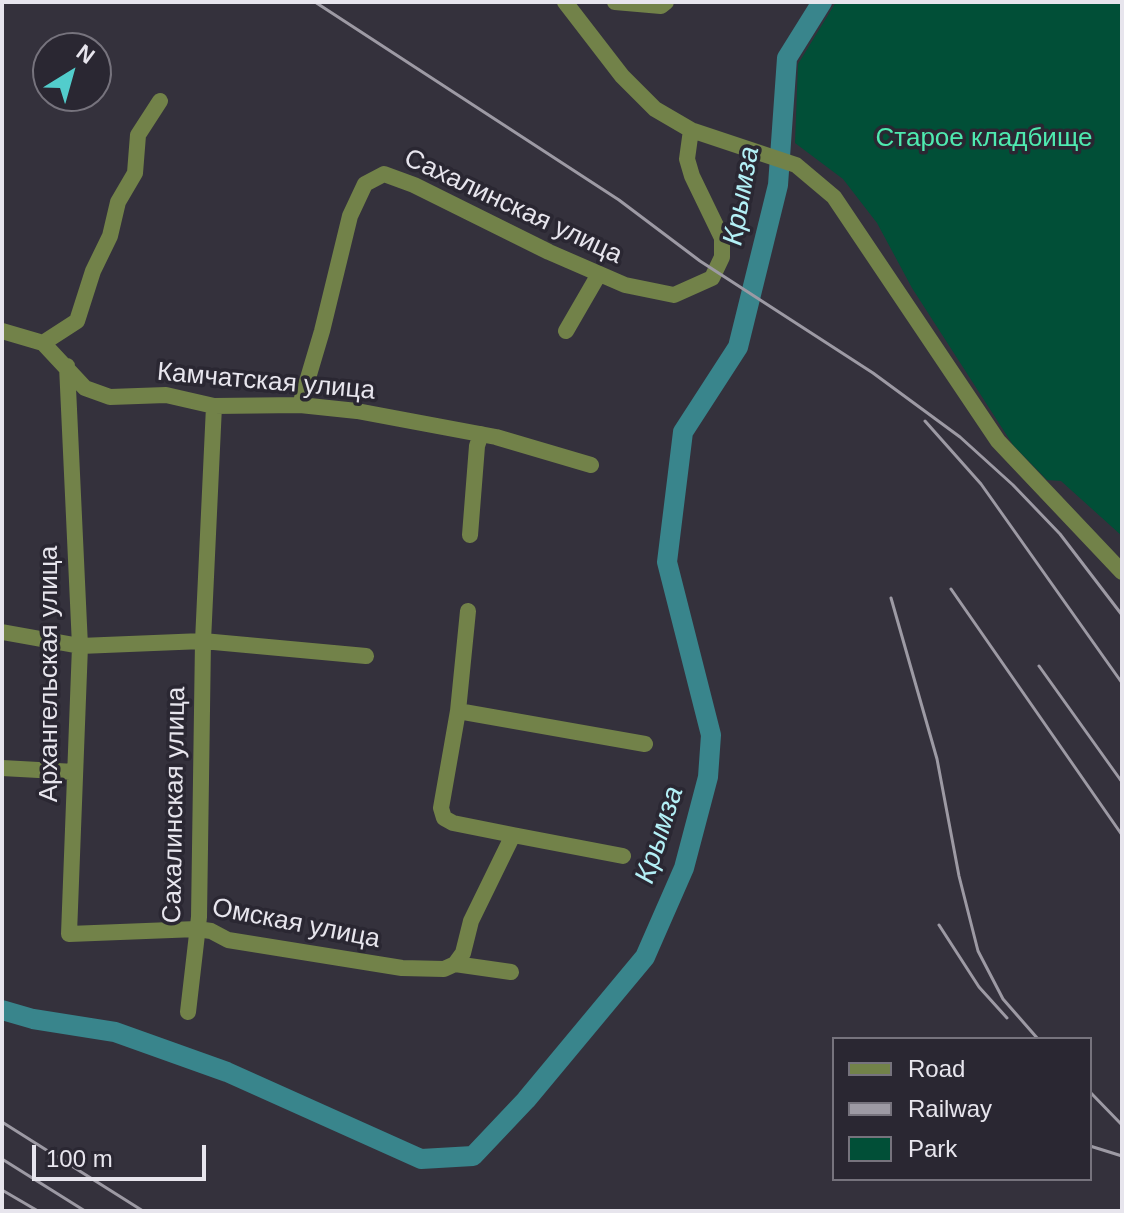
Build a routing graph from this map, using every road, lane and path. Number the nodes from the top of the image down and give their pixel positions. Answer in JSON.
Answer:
{"nodes":[{"id":1,"x":565,"y":2,"type":"edge"},
{"id":2,"x":615,"y":2,"type":"edge"},
{"id":3,"x":666,"y":2,"type":"edge"},
{"id":4,"x":160,"y":101,"type":"dead end"},
{"id":5,"x":691,"y":130,"type":"junction"},
{"id":6,"x":599,"y":274,"type":"junction"},
{"id":7,"x":2,"y":331,"type":"edge"},
{"id":8,"x":566,"y":331,"type":"dead end"},
{"id":9,"x":43,"y":343,"type":"junction"},
{"id":10,"x":67,"y":366,"type":"junction"},
{"id":11,"x":300,"y":405,"type":"junction"},
{"id":12,"x":214,"y":406,"type":"junction"},
{"id":13,"x":481,"y":434,"type":"junction"},
{"id":14,"x":591,"y":465,"type":"dead end"},
{"id":15,"x":470,"y":535,"type":"dead end"},
{"id":16,"x":1122,"y":572,"type":"edge"},
{"id":17,"x":468,"y":611,"type":"dead end"},
{"id":18,"x":2,"y":632,"type":"edge"},
{"id":19,"x":203,"y":641,"type":"junction"},
{"id":20,"x":80,"y":646,"type":"junction"},
{"id":21,"x":366,"y":656,"type":"dead end"},
{"id":22,"x":458,"y":711,"type":"junction"},
{"id":23,"x":645,"y":744,"type":"dead end"},
{"id":24,"x":2,"y":768,"type":"edge"},
{"id":25,"x":75,"y":772,"type":"junction"},
{"id":26,"x":513,"y":835,"type":"junction"},
{"id":27,"x":623,"y":856,"type":"dead end"},
{"id":28,"x":197,"y":929,"type":"junction"},
{"id":29,"x":69,"y":934,"type":"joint"},
{"id":30,"x":455,"y":964,"type":"junction"},
{"id":31,"x":511,"y":972,"type":"dead end"},
{"id":32,"x":188,"y":1012,"type":"dead end"}],
"edges":[{"from":1,"to":5,"type":"street"},
{"from":2,"to":3,"type":"street"},
{"from":4,"to":9,"type":"street"},
{"from":5,"to":6,"type":"street","name":"Сахалинская улица"},
{"from":5,"to":16,"type":"street"},
{"from":6,"to":8,"type":"street"},
{"from":6,"to":11,"type":"street","name":"Сахалинская улица"},
{"from":7,"to":9,"type":"street","name":"Камчатская улица"},
{"from":9,"to":10,"type":"street","name":"Камчатская улица"},
{"from":10,"to":12,"type":"street","name":"Камчатская улица"},
{"from":10,"to":20,"type":"street","name":"Архангельская улица"},
{"from":11,"to":12,"type":"street","name":"Камчатская улица"},
{"from":11,"to":13,"type":"street","name":"Камчатская улица"},
{"from":12,"to":19,"type":"street","name":"Сахалинская улица"},
{"from":13,"to":14,"type":"street","name":"Камчатская улица"},
{"from":13,"to":15,"type":"street"},
{"from":17,"to":22,"type":"street"},
{"from":18,"to":20,"type":"street"},
{"from":19,"to":20,"type":"street"},
{"from":19,"to":21,"type":"street"},
{"from":19,"to":28,"type":"street","name":"Сахалинская улица"},
{"from":20,"to":25,"type":"street","name":"Архангельская улица"},
{"from":22,"to":23,"type":"street"},
{"from":22,"to":26,"type":"street"},
{"from":24,"to":25,"type":"street"},
{"from":25,"to":29,"type":"street","name":"Архангельская улица"},
{"from":26,"to":27,"type":"street"},
{"from":26,"to":30,"type":"street"},
{"from":28,"to":29,"type":"street","name":"Омская улица"},
{"from":28,"to":30,"type":"street","name":"Омская улица"},
{"from":28,"to":32,"type":"street","name":"Сахалинская улица"},
{"from":30,"to":31,"type":"street","name":"Омская улица"}]}
